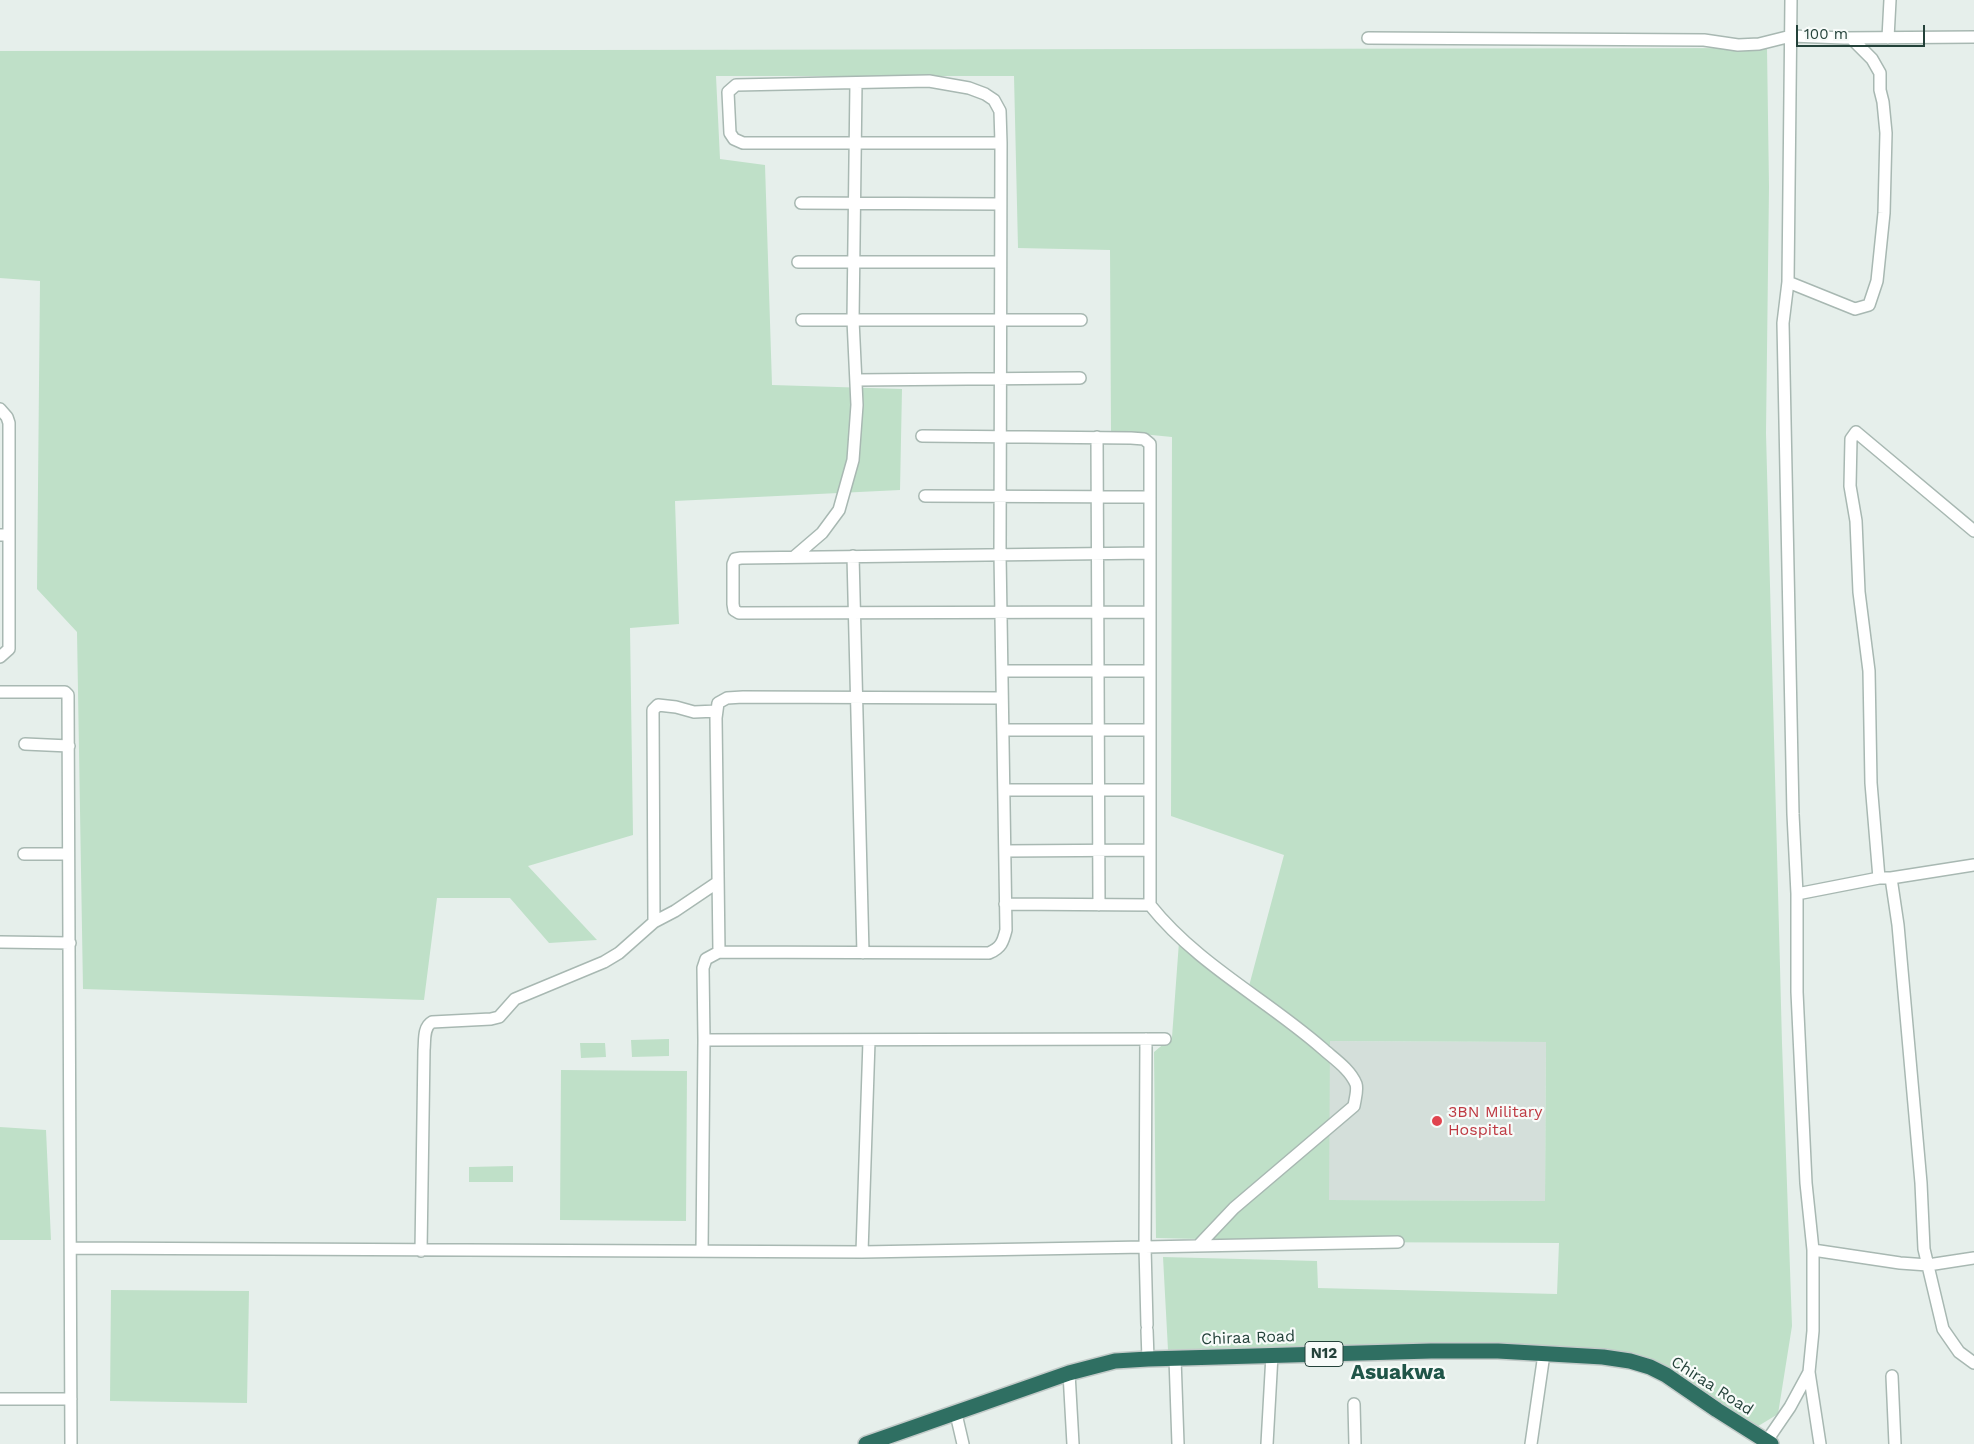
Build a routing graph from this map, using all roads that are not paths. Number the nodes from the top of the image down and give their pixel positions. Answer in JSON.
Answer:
{"nodes":[{"id":1,"x":1791,"y":0,"type":"edge"},
{"id":2,"x":1890,"y":0,"type":"edge"},
{"id":3,"x":1791,"y":36,"type":"junction"},
{"id":4,"x":1974,"y":37,"type":"edge"},
{"id":5,"x":1368,"y":38,"type":"dead end"},
{"id":6,"x":1851,"y":38,"type":"junction"},
{"id":7,"x":1888,"y":38,"type":"junction"},
{"id":8,"x":856,"y":83,"type":"junction"},
{"id":9,"x":855,"y":143,"type":"junction"},
{"id":10,"x":1001,"y":143,"type":"junction"},
{"id":11,"x":801,"y":203,"type":"dead end"},
{"id":12,"x":854,"y":203,"type":"junction"},
{"id":13,"x":1000,"y":204,"type":"junction"},
{"id":14,"x":854,"y":261,"type":"junction"},
{"id":15,"x":798,"y":262,"type":"dead end"},
{"id":16,"x":1000,"y":262,"type":"junction"},
{"id":17,"x":1788,"y":282,"type":"junction"},
{"id":18,"x":1000,"y":319,"type":"junction"},
{"id":19,"x":802,"y":320,"type":"dead end"},
{"id":20,"x":853,"y":320,"type":"junction"},
{"id":21,"x":1081,"y":320,"type":"dead end"},
{"id":22,"x":1000,"y":378,"type":"junction"},
{"id":23,"x":1080,"y":378,"type":"dead end"},
{"id":24,"x":856,"y":380,"type":"junction"},
{"id":25,"x":0,"y":409,"type":"edge"},
{"id":26,"x":922,"y":436,"type":"dead end"},
{"id":27,"x":1000,"y":437,"type":"junction"},
{"id":28,"x":1097,"y":438,"type":"junction"},
{"id":29,"x":5,"y":478,"type":"edge"},
{"id":30,"x":925,"y":496,"type":"dead end"},
{"id":31,"x":1000,"y":496,"type":"junction"},
{"id":32,"x":1097,"y":496,"type":"junction"},
{"id":33,"x":1150,"y":497,"type":"junction"},
{"id":34,"x":1974,"y":531,"type":"edge"},
{"id":35,"x":4,"y":535,"type":"edge"},
{"id":36,"x":1098,"y":553,"type":"junction"},
{"id":37,"x":1150,"y":553,"type":"junction"},
{"id":38,"x":1000,"y":554,"type":"junction"},
{"id":39,"x":853,"y":556,"type":"junction"},
{"id":40,"x":794,"y":557,"type":"junction"},
{"id":41,"x":4,"y":597,"type":"edge"},
{"id":42,"x":1098,"y":612,"type":"junction"},
{"id":43,"x":1150,"y":612,"type":"junction"},
{"id":44,"x":853,"y":613,"type":"junction"},
{"id":45,"x":1002,"y":614,"type":"junction"},
{"id":46,"x":0,"y":657,"type":"edge"},
{"id":47,"x":1002,"y":671,"type":"junction"},
{"id":48,"x":1098,"y":671,"type":"junction"},
{"id":49,"x":1150,"y":671,"type":"junction"},
{"id":50,"x":0,"y":692,"type":"edge"},
{"id":51,"x":856,"y":698,"type":"junction"},
{"id":52,"x":1002,"y":698,"type":"junction"},
{"id":53,"x":717,"y":711,"type":"junction"},
{"id":54,"x":1003,"y":730,"type":"junction"},
{"id":55,"x":1099,"y":730,"type":"junction"},
{"id":56,"x":1150,"y":730,"type":"junction"},
{"id":57,"x":25,"y":744,"type":"dead end"},
{"id":58,"x":69,"y":746,"type":"junction"},
{"id":59,"x":1004,"y":790,"type":"junction"},
{"id":60,"x":1099,"y":790,"type":"junction"},
{"id":61,"x":1150,"y":790,"type":"junction"},
{"id":62,"x":1150,"y":850,"type":"junction"},
{"id":63,"x":1005,"y":851,"type":"junction"},
{"id":64,"x":1099,"y":851,"type":"junction"},
{"id":65,"x":24,"y":854,"type":"dead end"},
{"id":66,"x":68,"y":854,"type":"junction"},
{"id":67,"x":1974,"y":865,"type":"edge"},
{"id":68,"x":1879,"y":878,"type":"junction"},
{"id":69,"x":1891,"y":878,"type":"junction"},
{"id":70,"x":718,"y":882,"type":"junction"},
{"id":71,"x":1797,"y":894,"type":"junction"},
{"id":72,"x":1005,"y":904,"type":"junction"},
{"id":73,"x":1100,"y":905,"type":"junction"},
{"id":74,"x":1150,"y":905,"type":"junction"},
{"id":75,"x":654,"y":922,"type":"junction"},
{"id":76,"x":0,"y":942,"type":"edge"},
{"id":77,"x":70,"y":943,"type":"junction"},
{"id":78,"x":719,"y":952,"type":"junction"},
{"id":79,"x":863,"y":952,"type":"junction"},
{"id":80,"x":1146,"y":1039,"type":"junction"},
{"id":81,"x":1165,"y":1039,"type":"dead end"},
{"id":82,"x":704,"y":1040,"type":"junction"},
{"id":83,"x":869,"y":1041,"type":"junction"},
{"id":84,"x":1398,"y":1242,"type":"dead end"},
{"id":85,"x":1198,"y":1246,"type":"junction"},
{"id":86,"x":1145,"y":1247,"type":"junction"},
{"id":87,"x":72,"y":1248,"type":"junction"},
{"id":88,"x":1813,"y":1250,"type":"junction"},
{"id":89,"x":421,"y":1251,"type":"junction"},
{"id":90,"x":702,"y":1251,"type":"junction"},
{"id":91,"x":862,"y":1252,"type":"junction"},
{"id":92,"x":1974,"y":1258,"type":"edge"},
{"id":93,"x":1928,"y":1265,"type":"junction"},
{"id":94,"x":1544,"y":1354,"type":"junction"},
{"id":95,"x":1272,"y":1355,"type":"junction"},
{"id":96,"x":1175,"y":1358,"type":"junction"},
{"id":97,"x":1148,"y":1359,"type":"junction"},
{"id":98,"x":1974,"y":1363,"type":"edge"},
{"id":99,"x":1809,"y":1372,"type":"junction"},
{"id":100,"x":1069,"y":1373,"type":"junction"},
{"id":101,"x":1892,"y":1376,"type":"dead end"},
{"id":102,"x":0,"y":1399,"type":"edge"},
{"id":103,"x":71,"y":1399,"type":"junction"},
{"id":104,"x":1354,"y":1404,"type":"dead end"},
{"id":105,"x":956,"y":1414,"type":"junction"},
{"id":106,"x":874,"y":1443,"type":"edge"},
{"id":107,"x":1769,"y":1443,"type":"edge"},
{"id":108,"x":71,"y":1444,"type":"edge"},
{"id":109,"x":963,"y":1444,"type":"edge"},
{"id":110,"x":1073,"y":1444,"type":"edge"},
{"id":111,"x":1178,"y":1444,"type":"edge"},
{"id":112,"x":1267,"y":1444,"type":"edge"},
{"id":113,"x":1355,"y":1444,"type":"edge"},
{"id":114,"x":1531,"y":1444,"type":"edge"},
{"id":115,"x":1820,"y":1444,"type":"edge"},
{"id":116,"x":1895,"y":1444,"type":"edge"}],
"edges":[{"from":1,"to":3,"type":"street"},
{"from":2,"to":7,"type":"street"},
{"from":3,"to":5,"type":"street"},
{"from":3,"to":6,"type":"street"},
{"from":3,"to":17,"type":"street"},
{"from":4,"to":7,"type":"street"},
{"from":6,"to":7,"type":"street"},
{"from":6,"to":17,"type":"street"},
{"from":8,"to":9,"type":"street"},
{"from":8,"to":9,"type":"street"},
{"from":8,"to":10,"type":"street"},
{"from":9,"to":10,"type":"street"},
{"from":9,"to":12,"type":"street"},
{"from":10,"to":13,"type":"street"},
{"from":11,"to":12,"type":"street"},
{"from":12,"to":13,"type":"street"},
{"from":12,"to":14,"type":"street"},
{"from":13,"to":16,"type":"street"},
{"from":14,"to":15,"type":"street"},
{"from":14,"to":16,"type":"street"},
{"from":14,"to":20,"type":"street"},
{"from":16,"to":18,"type":"street"},
{"from":17,"to":71,"type":"street"},
{"from":18,"to":20,"type":"street"},
{"from":18,"to":21,"type":"street"},
{"from":18,"to":22,"type":"street"},
{"from":19,"to":20,"type":"street"},
{"from":20,"to":24,"type":"street"},
{"from":22,"to":23,"type":"street"},
{"from":22,"to":24,"type":"street"},
{"from":22,"to":27,"type":"street"},
{"from":24,"to":40,"type":"street"},
{"from":25,"to":29,"type":"street"},
{"from":26,"to":27,"type":"street"},
{"from":27,"to":28,"type":"street"},
{"from":27,"to":31,"type":"street"},
{"from":28,"to":32,"type":"street"},
{"from":28,"to":33,"type":"street"},
{"from":29,"to":35,"type":"street"},
{"from":30,"to":31,"type":"street"},
{"from":31,"to":32,"type":"street"},
{"from":31,"to":38,"type":"street"},
{"from":32,"to":33,"type":"street"},
{"from":32,"to":36,"type":"street"},
{"from":33,"to":37,"type":"street"},
{"from":34,"to":68,"type":"street"},
{"from":35,"to":41,"type":"street"},
{"from":36,"to":37,"type":"street"},
{"from":36,"to":38,"type":"street"},
{"from":36,"to":42,"type":"street"},
{"from":37,"to":43,"type":"street"},
{"from":38,"to":39,"type":"street"},
{"from":38,"to":45,"type":"street"},
{"from":39,"to":40,"type":"street"},
{"from":39,"to":44,"type":"street"},
{"from":40,"to":44,"type":"street"},
{"from":41,"to":46,"type":"street"},
{"from":42,"to":43,"type":"street"},
{"from":42,"to":45,"type":"street"},
{"from":42,"to":48,"type":"street"},
{"from":43,"to":49,"type":"street"},
{"from":44,"to":45,"type":"street"},
{"from":44,"to":51,"type":"street"},
{"from":45,"to":47,"type":"street"},
{"from":47,"to":48,"type":"street"},
{"from":47,"to":52,"type":"street"},
{"from":48,"to":49,"type":"street"},
{"from":48,"to":55,"type":"street"},
{"from":49,"to":56,"type":"street"},
{"from":50,"to":58,"type":"street"},
{"from":51,"to":52,"type":"street"},
{"from":51,"to":53,"type":"street"},
{"from":51,"to":79,"type":"street"},
{"from":52,"to":54,"type":"street"},
{"from":53,"to":70,"type":"street"},
{"from":53,"to":75,"type":"street"},
{"from":54,"to":55,"type":"street"},
{"from":54,"to":59,"type":"street"},
{"from":55,"to":56,"type":"street"},
{"from":55,"to":60,"type":"street"},
{"from":56,"to":61,"type":"street"},
{"from":57,"to":58,"type":"street"},
{"from":58,"to":66,"type":"street"},
{"from":59,"to":60,"type":"street"},
{"from":59,"to":63,"type":"street"},
{"from":60,"to":61,"type":"street"},
{"from":60,"to":64,"type":"street"},
{"from":61,"to":62,"type":"street"},
{"from":62,"to":64,"type":"street"},
{"from":62,"to":74,"type":"street"},
{"from":63,"to":64,"type":"street"},
{"from":63,"to":72,"type":"street"},
{"from":64,"to":73,"type":"street"},
{"from":65,"to":66,"type":"street"},
{"from":66,"to":77,"type":"street"},
{"from":67,"to":69,"type":"street"},
{"from":68,"to":69,"type":"street"},
{"from":68,"to":71,"type":"street"},
{"from":69,"to":93,"type":"street"},
{"from":70,"to":75,"type":"street"},
{"from":70,"to":78,"type":"street"},
{"from":71,"to":88,"type":"street"},
{"from":72,"to":73,"type":"street"},
{"from":72,"to":79,"type":"street"},
{"from":73,"to":74,"type":"street"},
{"from":74,"to":85,"type":"street"},
{"from":75,"to":89,"type":"street"},
{"from":76,"to":77,"type":"street"},
{"from":77,"to":87,"type":"street"},
{"from":78,"to":79,"type":"street"},
{"from":78,"to":82,"type":"street"},
{"from":80,"to":81,"type":"street"},
{"from":80,"to":83,"type":"street"},
{"from":80,"to":86,"type":"street"},
{"from":82,"to":83,"type":"street"},
{"from":82,"to":90,"type":"street"},
{"from":83,"to":91,"type":"street"},
{"from":84,"to":85,"type":"street"},
{"from":85,"to":86,"type":"street"},
{"from":86,"to":91,"type":"street"},
{"from":86,"to":97,"type":"street"},
{"from":87,"to":89,"type":"street"},
{"from":87,"to":103,"type":"street"},
{"from":88,"to":93,"type":"street"},
{"from":88,"to":99,"type":"street"},
{"from":89,"to":90,"type":"street"},
{"from":90,"to":91,"type":"street"},
{"from":92,"to":93,"type":"street"},
{"from":93,"to":98,"type":"street"},
{"from":94,"to":95,"type":"highway","name":"Chiraa Road","number":"N12"},
{"from":94,"to":107,"type":"highway","name":"Chiraa Road","number":"N12"},
{"from":94,"to":114,"type":"street"},
{"from":95,"to":96,"type":"highway","name":"Chiraa Road","number":"N12"},
{"from":95,"to":112,"type":"street"},
{"from":96,"to":97,"type":"highway","name":"Chiraa Road","number":"N12"},
{"from":96,"to":111,"type":"street"},
{"from":97,"to":100,"type":"highway","name":"Chiraa Road","number":"N12"},
{"from":99,"to":107,"type":"street"},
{"from":99,"to":115,"type":"street"},
{"from":100,"to":105,"type":"highway","name":"Chiraa Road","number":"N12"},
{"from":100,"to":110,"type":"street"},
{"from":101,"to":116,"type":"street"},
{"from":102,"to":103,"type":"street"},
{"from":103,"to":108,"type":"street"},
{"from":104,"to":113,"type":"street"},
{"from":105,"to":106,"type":"highway","name":"Chiraa Road","number":"N12"},
{"from":105,"to":109,"type":"street"}]}
